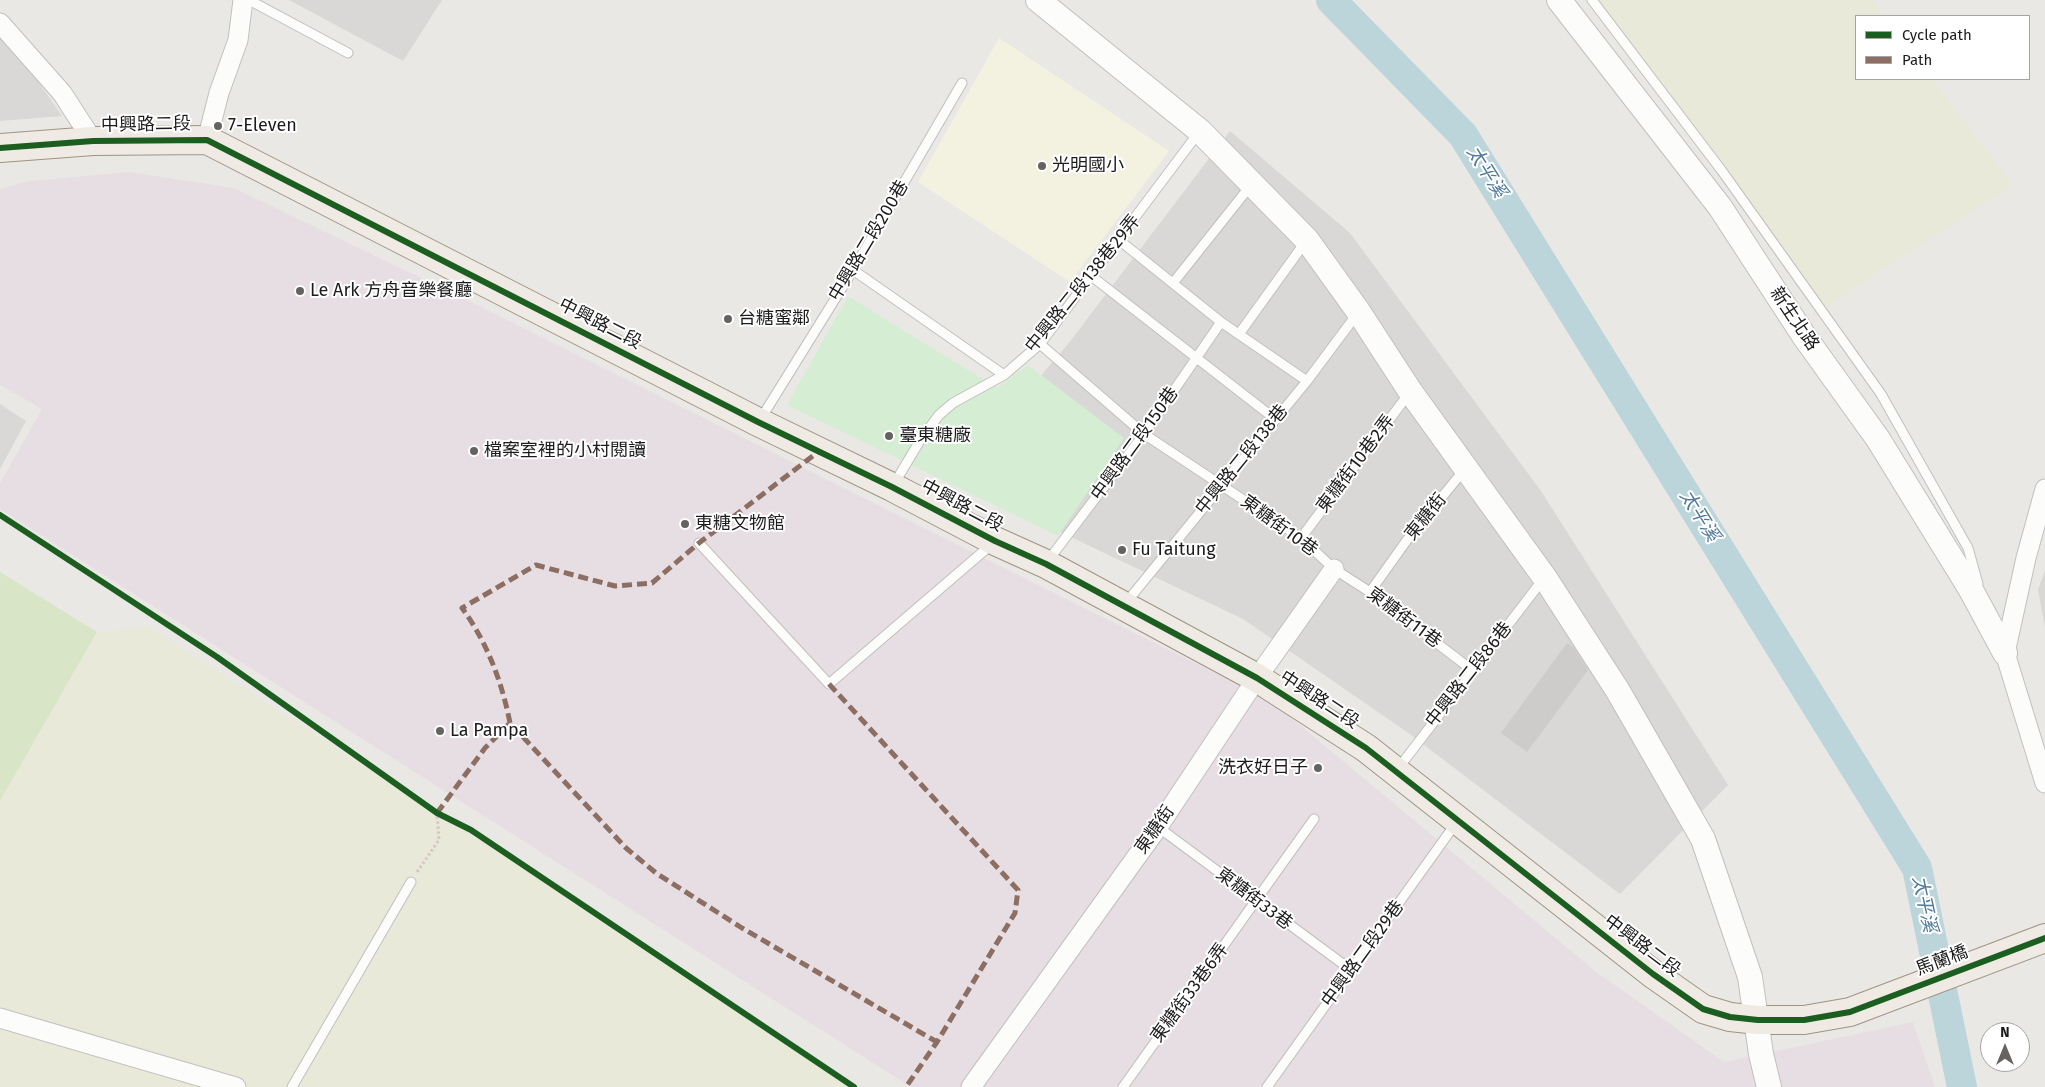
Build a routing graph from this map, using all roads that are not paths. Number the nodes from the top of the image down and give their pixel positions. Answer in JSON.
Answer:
{"nodes":[{"id":1,"x":243,"y":0,"type":"edge"},
{"id":2,"x":249,"y":0,"type":"edge"},
{"id":3,"x":1038,"y":0,"type":"edge"},
{"id":4,"x":1559,"y":0,"type":"edge"},
{"id":5,"x":1592,"y":0,"type":"edge"},
{"id":6,"x":1,"y":25,"type":"edge"},
{"id":7,"x":348,"y":53,"type":"dead end"},
{"id":8,"x":962,"y":83,"type":"dead end"},
{"id":9,"x":1200,"y":131,"type":"junction"},
{"id":10,"x":206,"y":140,"type":"junction"},
{"id":11,"x":94,"y":141,"type":"junction"},
{"id":12,"x":0,"y":148,"type":"edge"},
{"id":13,"x":1253,"y":183,"type":"junction"},
{"id":14,"x":1119,"y":240,"type":"junction"},
{"id":15,"x":1307,"y":240,"type":"junction"},
{"id":16,"x":853,"y":270,"type":"junction"},
{"id":17,"x":1090,"y":275,"type":"junction"},
{"id":18,"x":1173,"y":283,"type":"junction"},
{"id":19,"x":1358,"y":312,"type":"junction"},
{"id":20,"x":1222,"y":322,"type":"junction"},
{"id":21,"x":1239,"y":334,"type":"junction"},
{"id":22,"x":1040,"y":344,"type":"junction"},
{"id":23,"x":1197,"y":359,"type":"junction"},
{"id":24,"x":1004,"y":375,"type":"junction"},
{"id":25,"x":1307,"y":381,"type":"junction"},
{"id":26,"x":1410,"y":390,"type":"junction"},
{"id":27,"x":1275,"y":419,"type":"junction"},
{"id":28,"x":758,"y":422,"type":"junction"},
{"id":29,"x":1144,"y":434,"type":"junction"},
{"id":30,"x":1466,"y":467,"type":"junction"},
{"id":31,"x":1222,"y":485,"type":"junction"},
{"id":32,"x":892,"y":487,"type":"junction"},
{"id":33,"x":2045,"y":489,"type":"edge"},
{"id":34,"x":1301,"y":538,"type":"junction"},
{"id":35,"x":995,"y":541,"type":"junction"},
{"id":36,"x":699,"y":543,"type":"dead end"},
{"id":37,"x":1046,"y":564,"type":"junction"},
{"id":38,"x":1334,"y":569,"type":"junction"},
{"id":39,"x":1545,"y":578,"type":"junction"},
{"id":40,"x":1370,"y":592,"type":"junction"},
{"id":41,"x":1123,"y":606,"type":"junction"},
{"id":42,"x":1990,"y":626,"type":"junction"},
{"id":43,"x":2005,"y":653,"type":"junction"},
{"id":44,"x":1472,"y":670,"type":"junction"},
{"id":45,"x":1257,"y":678,"type":"junction"},
{"id":46,"x":1395,"y":772,"type":"junction"},
{"id":47,"x":2045,"y":783,"type":"edge"},
{"id":48,"x":1314,"y":819,"type":"dead end"},
{"id":49,"x":1458,"y":821,"type":"junction"},
{"id":50,"x":1158,"y":827,"type":"junction"},
{"id":51,"x":411,"y":882,"type":"road end"},
{"id":52,"x":1258,"y":900,"type":"junction"},
{"id":53,"x":2045,"y":938,"type":"edge"},
{"id":54,"x":1351,"y":970,"type":"junction"},
{"id":55,"x":1850,"y":1012,"type":"joint"},
{"id":56,"x":0,"y":1018,"type":"edge"},
{"id":57,"x":1758,"y":1020,"type":"junction"},
{"id":58,"x":236,"y":1087,"type":"edge"},
{"id":59,"x":292,"y":1087,"type":"edge"},
{"id":60,"x":971,"y":1087,"type":"edge"},
{"id":61,"x":1123,"y":1087,"type":"edge"},
{"id":62,"x":1267,"y":1087,"type":"edge"},
{"id":63,"x":1769,"y":1087,"type":"edge"}],
"edges":[{"from":1,"to":10,"type":"street"},
{"from":2,"to":7,"type":"lane"},
{"from":3,"to":9,"type":"street"},
{"from":4,"to":42,"type":"street","name":"新生北路"},
{"from":5,"to":42,"type":"lane"},
{"from":6,"to":11,"type":"street"},
{"from":8,"to":16,"type":"lane","name":"中興路二段200巷"},
{"from":9,"to":13,"type":"street"},
{"from":9,"to":14,"type":"lane","name":"中興路二段138巷29弄"},
{"from":10,"to":11,"type":"main road","name":"中興路二段"},
{"from":10,"to":28,"type":"main road","name":"中興路二段"},
{"from":11,"to":12,"type":"main road","name":"中興路二段"},
{"from":13,"to":15,"type":"street"},
{"from":13,"to":18,"type":"lane"},
{"from":14,"to":17,"type":"lane","name":"中興路二段138巷29弄"},
{"from":14,"to":18,"type":"lane"},
{"from":15,"to":19,"type":"street"},
{"from":15,"to":21,"type":"lane"},
{"from":16,"to":24,"type":"lane"},
{"from":16,"to":28,"type":"lane","name":"中興路二段200巷"},
{"from":17,"to":22,"type":"lane","name":"中興路二段138巷29弄"},
{"from":17,"to":23,"type":"lane"},
{"from":18,"to":20,"type":"lane"},
{"from":19,"to":25,"type":"lane","name":"中興路二段138巷"},
{"from":19,"to":26,"type":"street"},
{"from":20,"to":21,"type":"lane"},
{"from":20,"to":23,"type":"lane","name":"中興路二段150巷"},
{"from":21,"to":25,"type":"lane"},
{"from":22,"to":24,"type":"lane","name":"中興路二段138巷29弄"},
{"from":22,"to":29,"type":"lane","name":"東糖街10巷"},
{"from":23,"to":27,"type":"lane"},
{"from":23,"to":29,"type":"lane","name":"中興路二段150巷"},
{"from":24,"to":32,"type":"lane","name":"中興路二段138巷29弄"},
{"from":25,"to":27,"type":"lane","name":"中興路二段138巷"},
{"from":26,"to":30,"type":"street"},
{"from":26,"to":34,"type":"lane","name":"東糖街10巷2弄"},
{"from":27,"to":31,"type":"lane","name":"中興路二段138巷"},
{"from":28,"to":32,"type":"main road","name":"中興路二段"},
{"from":29,"to":31,"type":"lane","name":"東糖街10巷"},
{"from":29,"to":37,"type":"lane","name":"中興路二段150巷"},
{"from":30,"to":39,"type":"street"},
{"from":30,"to":40,"type":"lane","name":"東糖街"},
{"from":31,"to":34,"type":"lane","name":"東糖街10巷"},
{"from":31,"to":41,"type":"lane","name":"中興路二段138巷"},
{"from":32,"to":35,"type":"main road","name":"中興路二段"},
{"from":33,"to":43,"type":"street"},
{"from":34,"to":38,"type":"lane","name":"東糖街10巷"},
{"from":35,"to":36,"type":"lane"},
{"from":35,"to":37,"type":"main road","name":"中興路二段"},
{"from":37,"to":41,"type":"main road","name":"中興路二段"},
{"from":38,"to":40,"type":"lane","name":"東糖街11巷"},
{"from":38,"to":45,"type":"street","name":"東糖街"},
{"from":39,"to":44,"type":"lane","name":"中興路二段86巷"},
{"from":39,"to":57,"type":"street"},
{"from":40,"to":44,"type":"lane","name":"東糖街11巷"},
{"from":41,"to":45,"type":"main road","name":"中興路二段"},
{"from":42,"to":43,"type":"street","name":"新生北路"},
{"from":43,"to":47,"type":"street"},
{"from":44,"to":46,"type":"lane","name":"中興路二段86巷"},
{"from":45,"to":46,"type":"main road","name":"中興路二段"},
{"from":45,"to":50,"type":"street","name":"東糖街"},
{"from":46,"to":49,"type":"main road","name":"中興路二段"},
{"from":48,"to":52,"type":"lane","name":"東糖街33巷6弄"},
{"from":49,"to":54,"type":"lane","name":"中興路二段29巷"},
{"from":49,"to":57,"type":"main road","name":"中興路二段"},
{"from":50,"to":52,"type":"lane","name":"東糖街33巷"},
{"from":50,"to":60,"type":"street","name":"東糖街"},
{"from":51,"to":59,"type":"lane"},
{"from":52,"to":54,"type":"lane","name":"東糖街33巷"},
{"from":52,"to":61,"type":"lane","name":"東糖街33巷6弄"},
{"from":53,"to":55,"type":"main road","name":"馬蘭橋"},
{"from":54,"to":62,"type":"lane","name":"中興路二段29巷"},
{"from":55,"to":57,"type":"main road","name":"中興路二段"},
{"from":56,"to":58,"type":"street"},
{"from":57,"to":63,"type":"street"}]}
